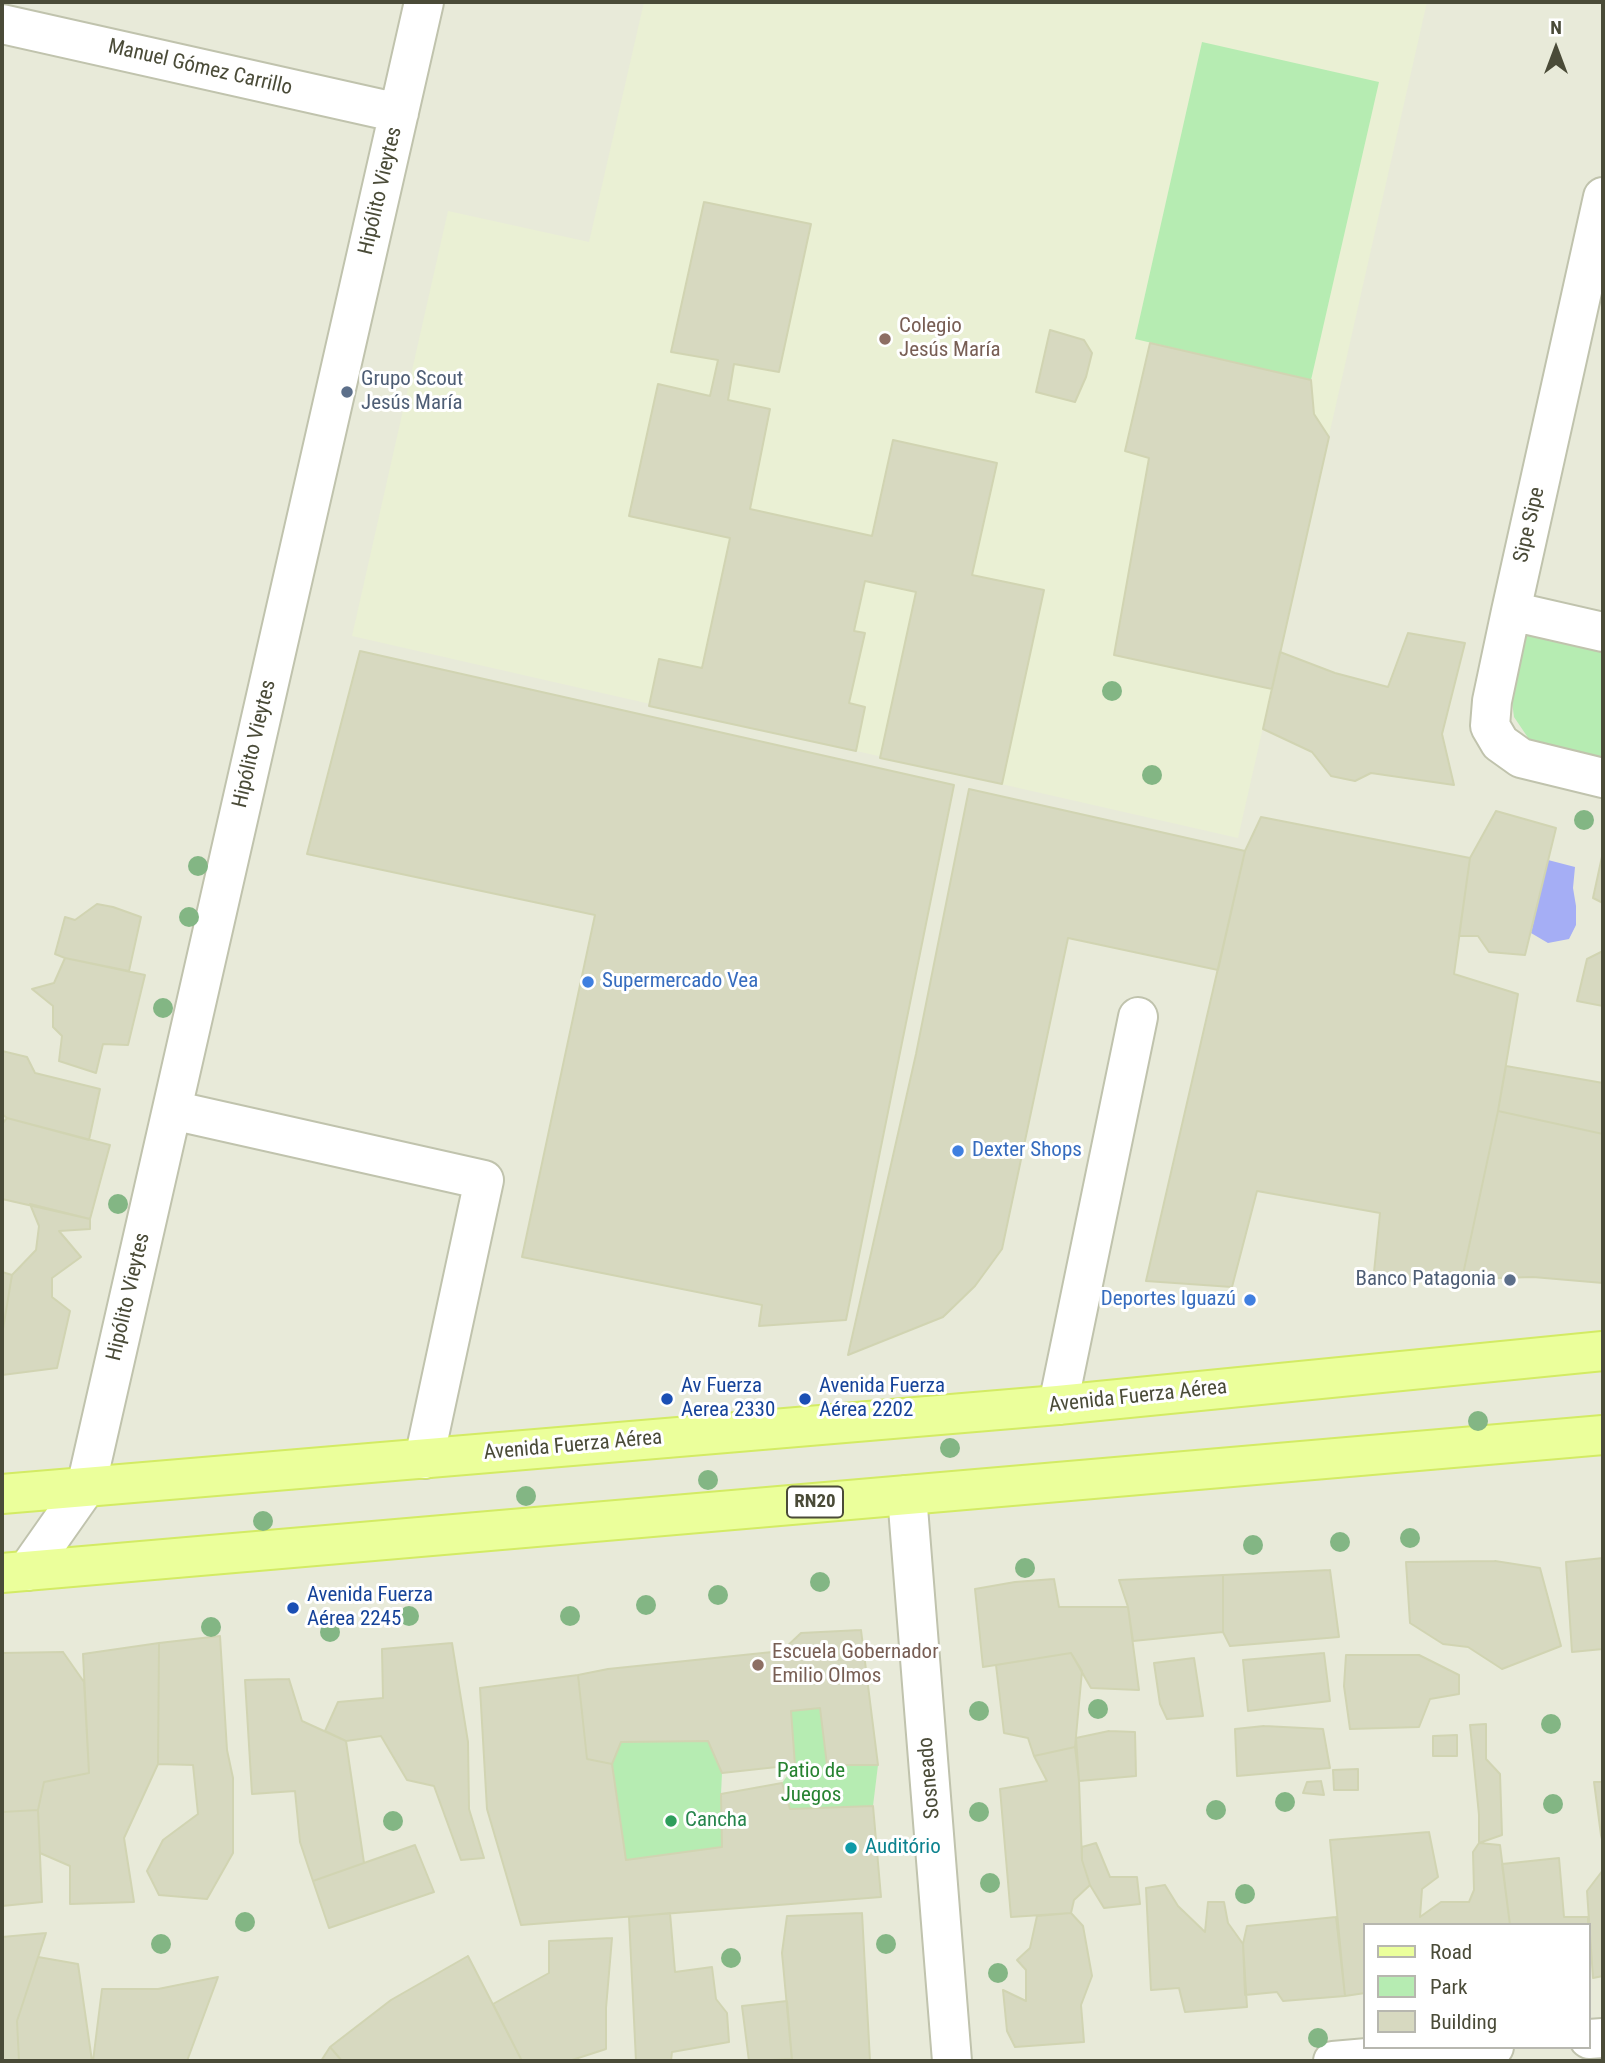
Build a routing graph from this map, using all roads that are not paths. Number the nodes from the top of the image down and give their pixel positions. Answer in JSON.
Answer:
{"nodes":[{"id":1,"x":424,"y":2,"type":"edge"},
{"id":2,"x":2,"y":24,"type":"edge"},
{"id":3,"x":399,"y":113,"type":"junction"},
{"id":4,"x":1603,"y":197,"type":"edge"},
{"id":5,"x":1511,"y":611,"type":"junction"},
{"id":6,"x":1603,"y":632,"type":"edge"},
{"id":7,"x":1603,"y":778,"type":"edge"},
{"id":8,"x":1138,"y":1017,"type":"dead end"},
{"id":9,"x":172,"y":1110,"type":"junction"},
{"id":10,"x":1603,"y":1351,"type":"edge"},
{"id":11,"x":1058,"y":1405,"type":"junction"},
{"id":12,"x":1603,"y":1435,"type":"edge"},
{"id":13,"x":424,"y":1459,"type":"junction"},
{"id":14,"x":86,"y":1487,"type":"junction"},
{"id":15,"x":2,"y":1494,"type":"edge"},
{"id":16,"x":907,"y":1494,"type":"junction"},
{"id":17,"x":15,"y":1572,"type":"edge"},
{"id":18,"x":1471,"y":2049,"type":"edge"},
{"id":19,"x":952,"y":2061,"type":"edge"},
{"id":20,"x":1333,"y":2061,"type":"edge"}],
"edges":[{"from":1,"to":3,"type":"street","name":"Hipólito Vieytes"},
{"from":2,"to":3,"type":"street","name":"Manuel Gómez Carrillo"},
{"from":3,"to":9,"type":"street","name":"Hipólito Vieytes"},
{"from":4,"to":5,"type":"street","name":"Sipe Sipe"},
{"from":5,"to":6,"type":"street"},
{"from":5,"to":7,"type":"street","name":"Sipe Sipe"},
{"from":8,"to":11,"type":"street"},
{"from":9,"to":13,"type":"street"},
{"from":9,"to":14,"type":"street","name":"Hipólito Vieytes"},
{"from":10,"to":11,"type":"main road","name":"Avenida Fuerza Aérea"},
{"from":11,"to":13,"type":"main road","name":"Avenida Fuerza Aérea"},
{"from":12,"to":16,"type":"main road","number":"RN20"},
{"from":13,"to":14,"type":"main road","name":"Avenida Fuerza Aérea"},
{"from":14,"to":15,"type":"main road","name":"Avenida Fuerza Aérea"},
{"from":14,"to":17,"type":"street"},
{"from":16,"to":17,"type":"main road","number":"RN20"},
{"from":16,"to":19,"type":"street","name":"Sosneado"},
{"from":18,"to":20,"type":"street"}]}
